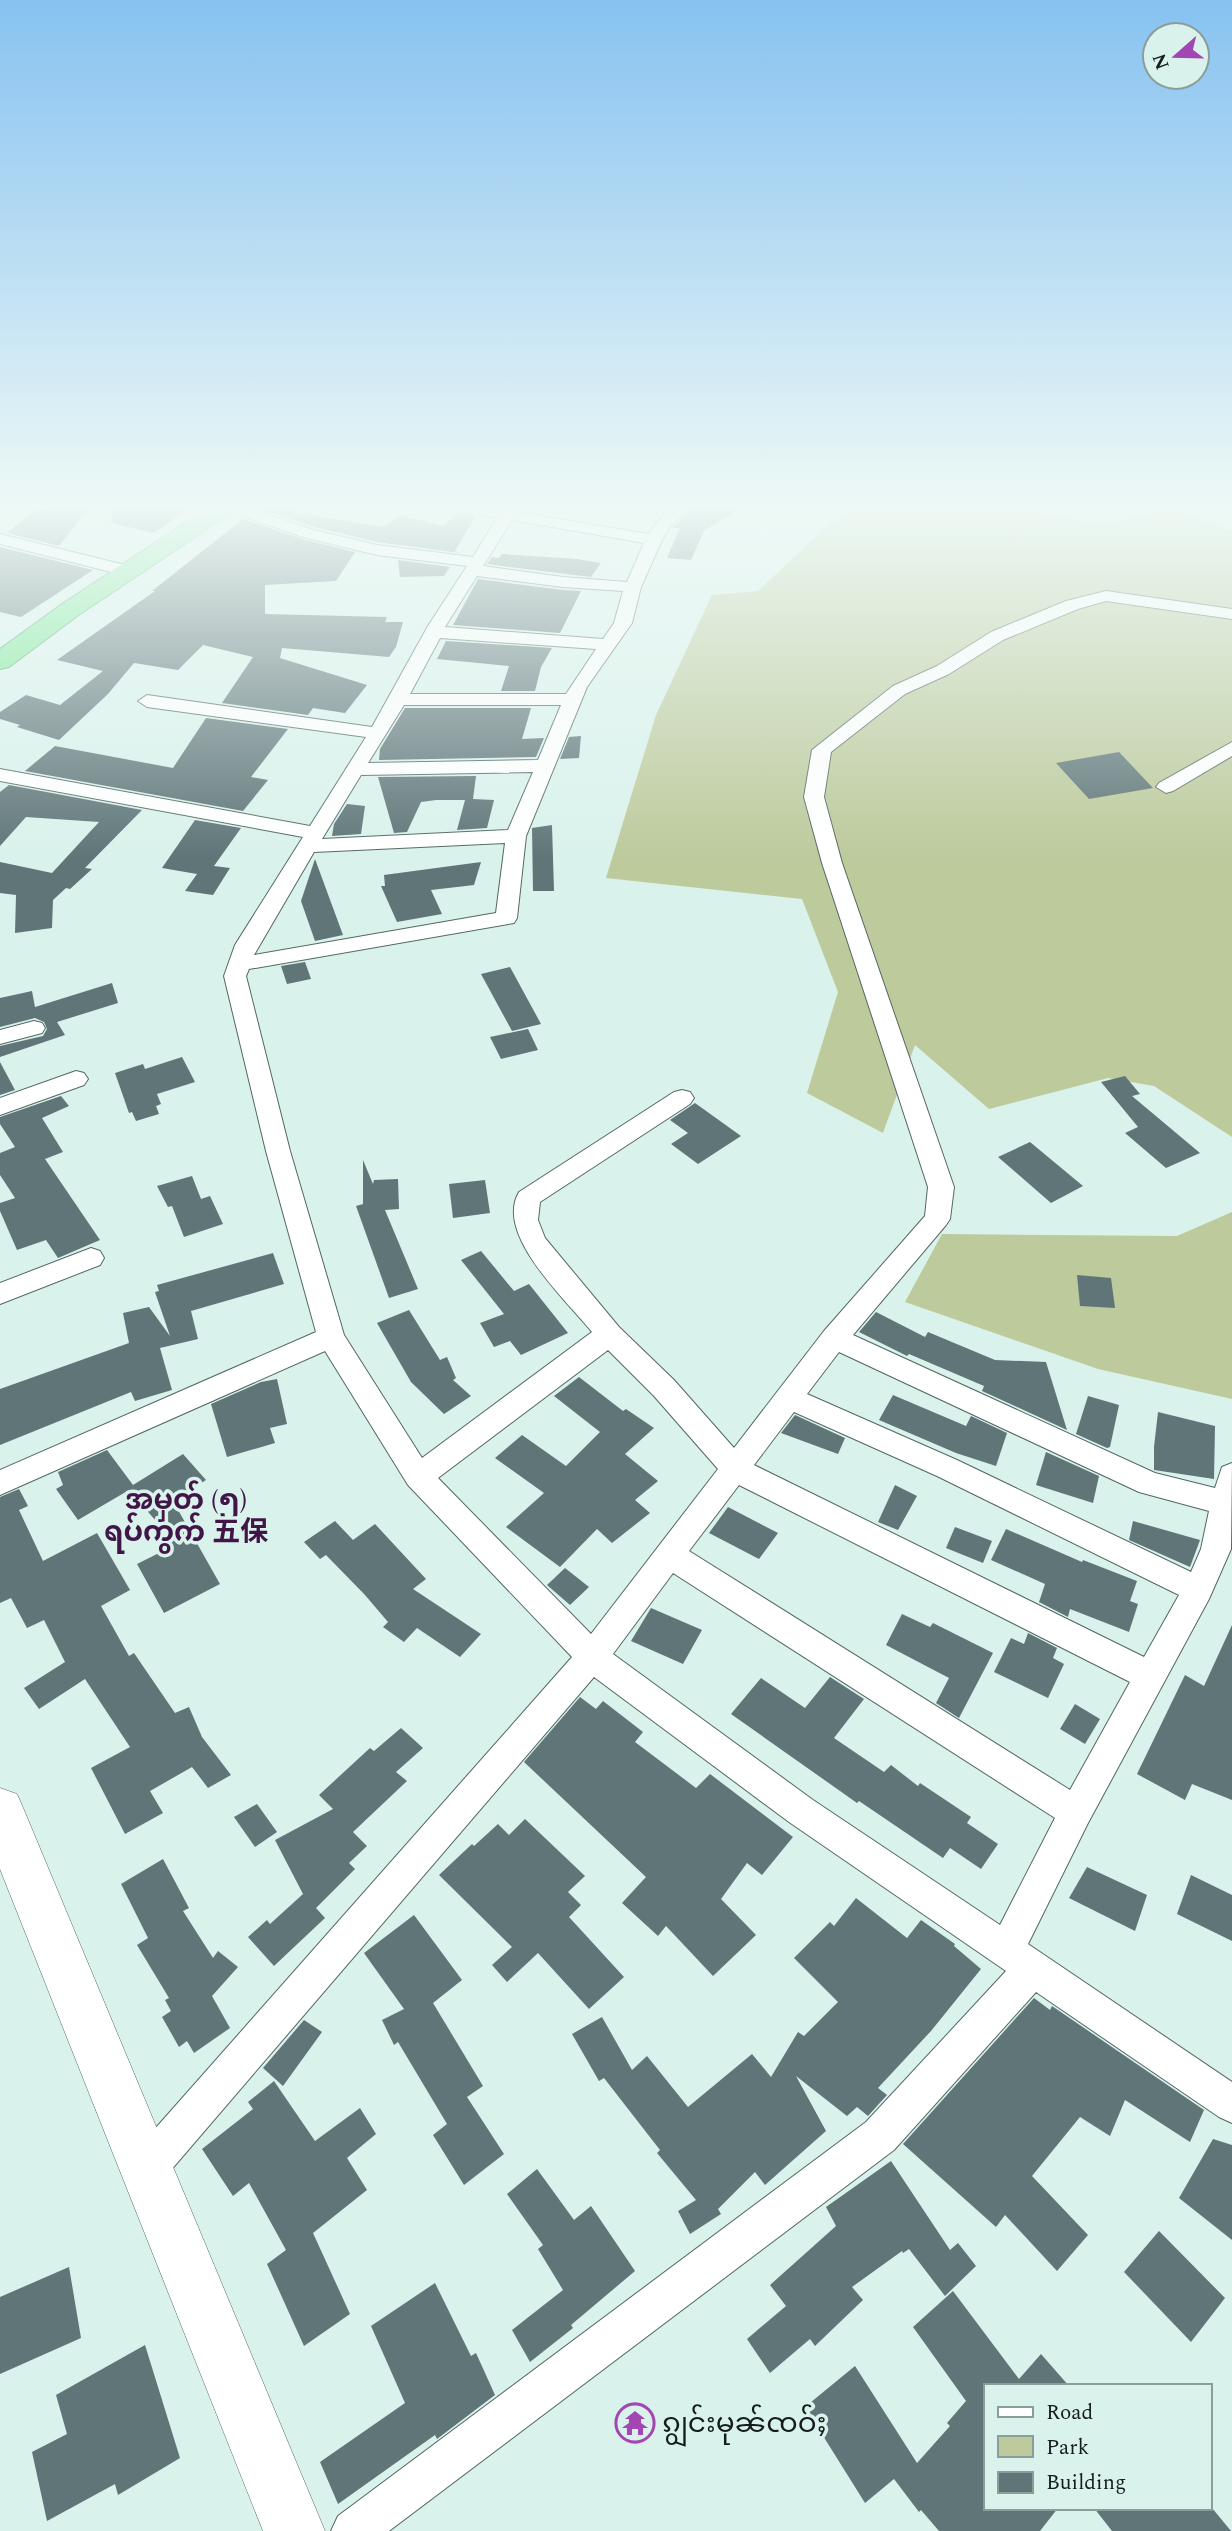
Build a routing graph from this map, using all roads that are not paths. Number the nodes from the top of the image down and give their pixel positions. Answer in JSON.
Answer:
{"nodes":[{"id":1,"x":55,"y":622,"type":"edge"},
{"id":2,"x":440,"y":622,"type":"edge"},
{"id":3,"x":624,"y":622,"type":"edge"},
{"id":4,"x":1032,"y":622,"type":"edge"},
{"id":5,"x":434,"y":632,"type":"junction"},
{"id":6,"x":608,"y":645,"type":"junction"},
{"id":7,"x":0,"y":661,"type":"edge"},
{"id":8,"x":398,"y":699,"type":"junction"},
{"id":9,"x":572,"y":700,"type":"junction"},
{"id":10,"x":147,"y":701,"type":"dead end"},
{"id":11,"x":378,"y":733,"type":"junction"},
{"id":12,"x":1232,"y":748,"type":"edge"},
{"id":13,"x":545,"y":766,"type":"junction"},
{"id":14,"x":356,"y":769,"type":"junction"},
{"id":15,"x":0,"y":775,"type":"edge"},
{"id":16,"x":1166,"y":787,"type":"dead end"},
{"id":17,"x":516,"y":836,"type":"junction"},
{"id":18,"x":312,"y":839,"type":"junction"},
{"id":19,"x":239,"y":964,"type":"junction"},
{"id":20,"x":34,"y":1028,"type":"dead end"},
{"id":21,"x":0,"y":1037,"type":"edge"},
{"id":22,"x":75,"y":1079,"type":"dead end"},
{"id":23,"x":682,"y":1098,"type":"dead end"},
{"id":24,"x":0,"y":1107,"type":"edge"},
{"id":25,"x":91,"y":1258,"type":"dead end"},
{"id":26,"x":0,"y":1294,"type":"edge"},
{"id":27,"x":610,"y":1334,"type":"junction"},
{"id":28,"x":331,"y":1337,"type":"junction"},
{"id":29,"x":834,"y":1338,"type":"junction"},
{"id":30,"x":789,"y":1398,"type":"junction"},
{"id":31,"x":735,"y":1469,"type":"junction"},
{"id":32,"x":418,"y":1477,"type":"junction"},
{"id":33,"x":0,"y":1483,"type":"edge"},
{"id":34,"x":1230,"y":1494,"type":"edge"},
{"id":35,"x":670,"y":1555,"type":"junction"},
{"id":36,"x":1198,"y":1590,"type":"junction"},
{"id":37,"x":592,"y":1657,"type":"junction"},
{"id":38,"x":1150,"y":1676,"type":"junction"},
{"id":39,"x":1076,"y":1812,"type":"junction"},
{"id":40,"x":1,"y":1818,"type":"edge"},
{"id":41,"x":1020,"y":1959,"type":"junction"},
{"id":42,"x":1232,"y":2104,"type":"edge"},
{"id":43,"x":145,"y":2169,"type":"junction"},
{"id":44,"x":294,"y":2531,"type":"edge"},
{"id":45,"x":353,"y":2531,"type":"edge"}],
"edges":[{"from":1,"to":7,"type":"highway"},
{"from":2,"to":5,"type":"street"},
{"from":3,"to":6,"type":"street"},
{"from":4,"to":29,"type":"street"},
{"from":5,"to":6,"type":"street"},
{"from":5,"to":8,"type":"street"},
{"from":6,"to":9,"type":"street"},
{"from":8,"to":9,"type":"street"},
{"from":8,"to":11,"type":"street"},
{"from":9,"to":13,"type":"street"},
{"from":10,"to":11,"type":"street"},
{"from":11,"to":14,"type":"street"},
{"from":12,"to":16,"type":"street"},
{"from":13,"to":14,"type":"street"},
{"from":13,"to":17,"type":"street"},
{"from":14,"to":18,"type":"street"},
{"from":15,"to":18,"type":"street"},
{"from":17,"to":18,"type":"street"},
{"from":17,"to":19,"type":"street"},
{"from":18,"to":19,"type":"street"},
{"from":19,"to":28,"type":"street"},
{"from":20,"to":21,"type":"street"},
{"from":22,"to":24,"type":"street"},
{"from":23,"to":27,"type":"street"},
{"from":25,"to":26,"type":"street"},
{"from":27,"to":31,"type":"street"},
{"from":27,"to":32,"type":"street"},
{"from":28,"to":32,"type":"street"},
{"from":28,"to":33,"type":"street"},
{"from":29,"to":30,"type":"street"},
{"from":29,"to":34,"type":"street"},
{"from":30,"to":31,"type":"street"},
{"from":30,"to":36,"type":"street"},
{"from":31,"to":35,"type":"street"},
{"from":31,"to":38,"type":"street"},
{"from":32,"to":37,"type":"street"},
{"from":34,"to":36,"type":"street"},
{"from":35,"to":37,"type":"street"},
{"from":35,"to":39,"type":"street"},
{"from":36,"to":38,"type":"street"},
{"from":37,"to":41,"type":"street"},
{"from":37,"to":43,"type":"street"},
{"from":38,"to":39,"type":"street"},
{"from":39,"to":41,"type":"street"},
{"from":40,"to":43,"type":"street"},
{"from":41,"to":42,"type":"street"},
{"from":41,"to":45,"type":"street"},
{"from":43,"to":44,"type":"street"}]}
